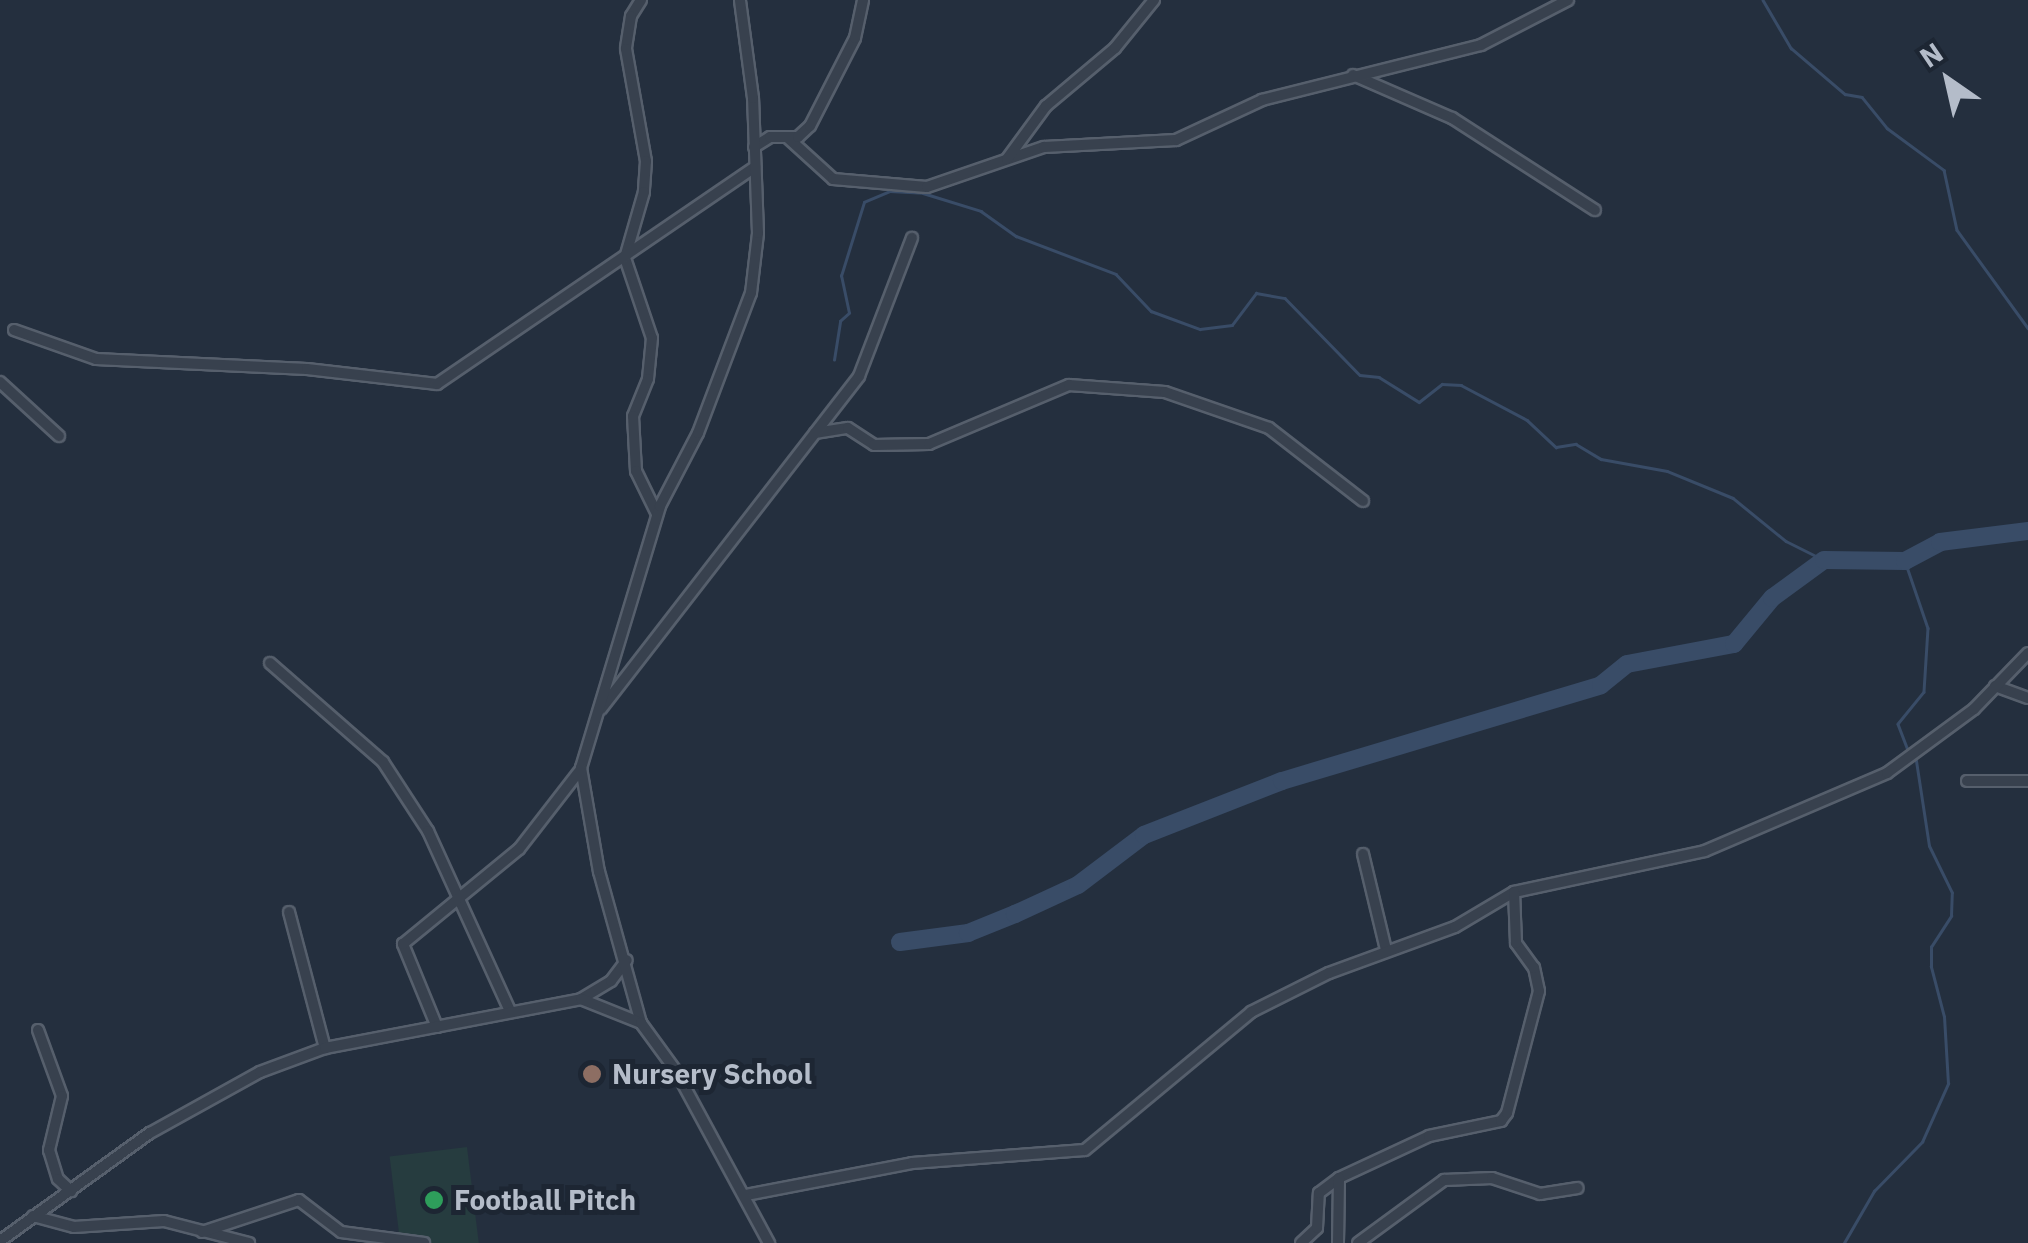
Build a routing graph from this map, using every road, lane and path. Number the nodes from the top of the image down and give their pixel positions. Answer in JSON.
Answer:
{"nodes":[{"id":1,"x":641,"y":0,"type":"edge"},
{"id":2,"x":740,"y":0,"type":"edge"},
{"id":3,"x":863,"y":0,"type":"edge"},
{"id":4,"x":1154,"y":0,"type":"edge"},
{"id":5,"x":1568,"y":0,"type":"edge"},
{"id":6,"x":1352,"y":74,"type":"junction"},
{"id":7,"x":788,"y":138,"type":"junction"},
{"id":8,"x":754,"y":147,"type":"junction"},
{"id":9,"x":1007,"y":160,"type":"junction"},
{"id":10,"x":755,"y":167,"type":"junction"},
{"id":11,"x":1595,"y":210,"type":"dead end"},
{"id":12,"x":912,"y":238,"type":"dead end"},
{"id":13,"x":625,"y":258,"type":"junction"},
{"id":14,"x":14,"y":330,"type":"dead end"},
{"id":15,"x":0,"y":382,"type":"edge"},
{"id":16,"x":815,"y":433,"type":"junction"},
{"id":17,"x":60,"y":436,"type":"dead end"},
{"id":18,"x":1363,"y":501,"type":"dead end"},
{"id":19,"x":658,"y":514,"type":"junction"},
{"id":20,"x":2028,"y":652,"type":"edge"},
{"id":21,"x":270,"y":664,"type":"dead end"},
{"id":22,"x":1995,"y":686,"type":"junction"},
{"id":23,"x":2028,"y":698,"type":"edge"},
{"id":24,"x":594,"y":717,"type":"junction"},
{"id":25,"x":582,"y":768,"type":"junction"},
{"id":26,"x":1968,"y":781,"type":"dead end"},
{"id":27,"x":2028,"y":781,"type":"edge"},
{"id":28,"x":1363,"y":854,"type":"dead end"},
{"id":29,"x":1514,"y":892,"type":"junction"},
{"id":30,"x":460,"y":897,"type":"junction"},
{"id":31,"x":289,"y":912,"type":"dead end"},
{"id":32,"x":1386,"y":950,"type":"junction"},
{"id":33,"x":627,"y":960,"type":"junction"},
{"id":34,"x":580,"y":1000,"type":"junction"},
{"id":35,"x":510,"y":1011,"type":"junction"},
{"id":36,"x":640,"y":1023,"type":"junction"},
{"id":37,"x":437,"y":1027,"type":"junction"},
{"id":38,"x":38,"y":1030,"type":"dead end"},
{"id":39,"x":325,"y":1048,"type":"junction"},
{"id":40,"x":1339,"y":1178,"type":"junction"},
{"id":41,"x":1578,"y":1188,"type":"dead end"},
{"id":42,"x":70,"y":1190,"type":"junction"},
{"id":43,"x":746,"y":1195,"type":"junction"},
{"id":44,"x":33,"y":1216,"type":"junction"},
{"id":45,"x":202,"y":1232,"type":"junction"},
{"id":46,"x":0,"y":1242,"type":"edge"},
{"id":47,"x":249,"y":1243,"type":"edge"},
{"id":48,"x":424,"y":1243,"type":"edge"},
{"id":49,"x":769,"y":1243,"type":"edge"},
{"id":50,"x":1301,"y":1243,"type":"edge"},
{"id":51,"x":1338,"y":1243,"type":"edge"},
{"id":52,"x":1358,"y":1243,"type":"edge"}],
"edges":[{"from":1,"to":13,"type":"street"},
{"from":2,"to":8,"type":"street"},
{"from":3,"to":7,"type":"street"},
{"from":4,"to":9,"type":"street"},
{"from":5,"to":6,"type":"street"},
{"from":6,"to":9,"type":"street"},
{"from":6,"to":11,"type":"street"},
{"from":7,"to":8,"type":"street"},
{"from":7,"to":9,"type":"street"},
{"from":8,"to":10,"type":"street"},
{"from":10,"to":13,"type":"street"},
{"from":10,"to":19,"type":"street"},
{"from":12,"to":16,"type":"street"},
{"from":13,"to":14,"type":"street"},
{"from":13,"to":19,"type":"street"},
{"from":15,"to":17,"type":"street"},
{"from":16,"to":18,"type":"street"},
{"from":16,"to":24,"type":"street"},
{"from":19,"to":24,"type":"street"},
{"from":20,"to":22,"type":"street"},
{"from":21,"to":30,"type":"street"},
{"from":22,"to":23,"type":"street"},
{"from":22,"to":29,"type":"street"},
{"from":24,"to":25,"type":"street"},
{"from":25,"to":30,"type":"street"},
{"from":25,"to":33,"type":"street"},
{"from":26,"to":27,"type":"street"},
{"from":28,"to":32,"type":"street"},
{"from":29,"to":32,"type":"street"},
{"from":29,"to":40,"type":"street"},
{"from":30,"to":35,"type":"street"},
{"from":30,"to":37,"type":"street"},
{"from":31,"to":39,"type":"street"},
{"from":32,"to":43,"type":"street"},
{"from":33,"to":34,"type":"street"},
{"from":33,"to":36,"type":"street"},
{"from":34,"to":35,"type":"street"},
{"from":34,"to":36,"type":"street"},
{"from":35,"to":37,"type":"street"},
{"from":36,"to":43,"type":"street"},
{"from":37,"to":39,"type":"street"},
{"from":38,"to":42,"type":"street"},
{"from":39,"to":42,"type":"street"},
{"from":40,"to":50,"type":"street"},
{"from":40,"to":51,"type":"street"},
{"from":41,"to":52,"type":"street"},
{"from":42,"to":44,"type":"street"},
{"from":43,"to":49,"type":"street"},
{"from":44,"to":45,"type":"street"},
{"from":44,"to":46,"type":"street"},
{"from":45,"to":47,"type":"street"},
{"from":45,"to":48,"type":"street"}]}
